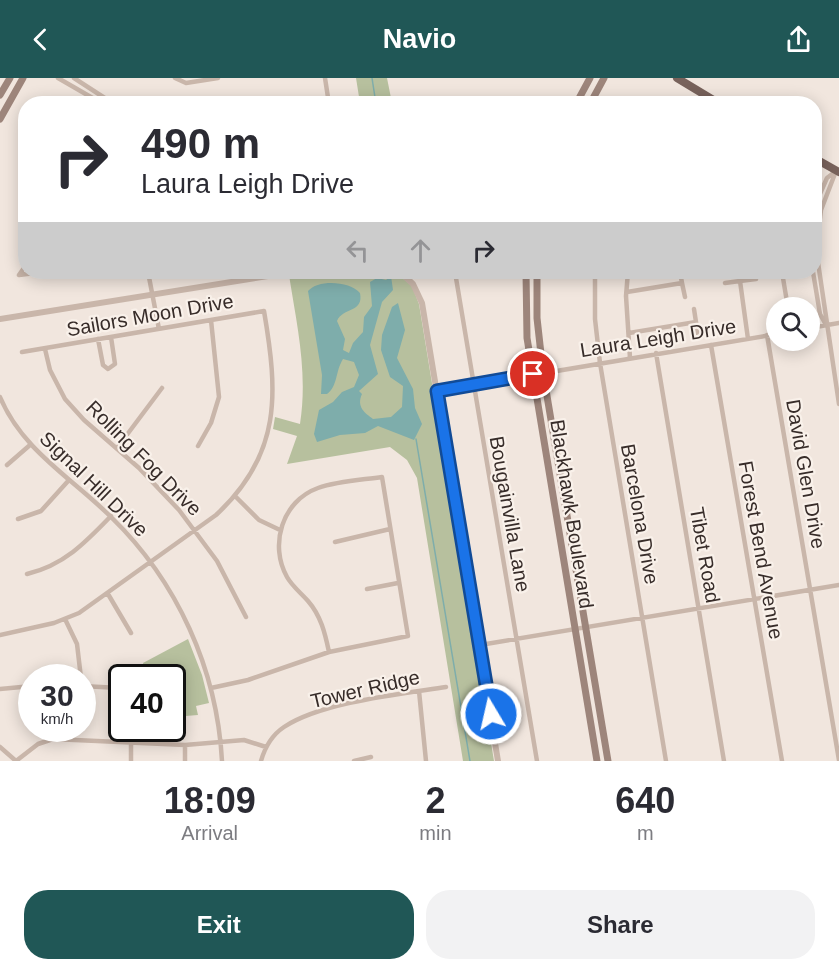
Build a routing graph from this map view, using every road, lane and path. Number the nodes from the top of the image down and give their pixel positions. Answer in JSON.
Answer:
{"nodes":[{"id":1,"x":10,"y":78,"type":"edge"},
{"id":2,"x":23,"y":78,"type":"edge"},
{"id":3,"x":58,"y":78,"type":"edge"},
{"id":4,"x":74,"y":78,"type":"edge"},
{"id":5,"x":175,"y":78,"type":"edge"},
{"id":6,"x":218,"y":78,"type":"edge"},
{"id":7,"x":325,"y":78,"type":"edge"},
{"id":8,"x":590,"y":78,"type":"edge"},
{"id":9,"x":604,"y":78,"type":"edge"},
{"id":10,"x":676,"y":78,"type":"edge"},
{"id":11,"x":585,"y":86,"type":"junction"},
{"id":12,"x":91,"y":88,"type":"junction"},
{"id":13,"x":596,"y":93,"type":"junction"},
{"id":14,"x":0,"y":94,"type":"edge"},
{"id":15,"x":87,"y":94,"type":"junction"},
{"id":16,"x":90,"y":96,"type":"edge"},
{"id":17,"x":102,"y":96,"type":"edge"},
{"id":18,"x":328,"y":96,"type":"edge"},
{"id":19,"x":580,"y":96,"type":"edge"},
{"id":20,"x":594,"y":96,"type":"edge"},
{"id":21,"x":706,"y":96,"type":"edge"},
{"id":22,"x":0,"y":119,"type":"edge"},
{"id":23,"x":822,"y":163,"type":"edge"},
{"id":24,"x":838,"y":172,"type":"edge"},
{"id":25,"x":822,"y":189,"type":"edge"},
{"id":26,"x":822,"y":208,"type":"edge"},
{"id":27,"x":150,"y":279,"type":"edge"},
{"id":28,"x":248,"y":279,"type":"edge"},
{"id":29,"x":408,"y":279,"type":"edge"},
{"id":30,"x":456,"y":279,"type":"edge"},
{"id":31,"x":526,"y":279,"type":"edge"},
{"id":32,"x":537,"y":279,"type":"edge"},
{"id":33,"x":595,"y":279,"type":"edge"},
{"id":34,"x":628,"y":279,"type":"edge"},
{"id":35,"x":681,"y":279,"type":"edge"},
{"id":36,"x":756,"y":279,"type":"dead end"},
{"id":37,"x":783,"y":279,"type":"edge"},
{"id":38,"x":814,"y":279,"type":"edge"},
{"id":39,"x":821,"y":279,"type":"edge"},
{"id":40,"x":740,"y":281,"type":"junction"},
{"id":41,"x":682,"y":283,"type":"junction"},
{"id":42,"x":725,"y":283,"type":"dead end"},
{"id":43,"x":627,"y":292,"type":"junction"},
{"id":44,"x":153,"y":294,"type":"junction"},
{"id":45,"x":685,"y":297,"type":"dead end"},
{"id":46,"x":786,"y":297,"type":"edge"},
{"id":47,"x":694,"y":309,"type":"dead end"},
{"id":48,"x":0,"y":319,"type":"edge"},
{"id":49,"x":211,"y":320,"type":"junction"},
{"id":50,"x":696,"y":322,"type":"junction"},
{"id":51,"x":839,"y":323,"type":"edge"},
{"id":52,"x":826,"y":325,"type":"junction"},
{"id":53,"x":820,"y":326,"type":"edge"},
{"id":54,"x":159,"y":329,"type":"junction"},
{"id":55,"x":629,"y":333,"type":"junction"},
{"id":56,"x":766,"y":335,"type":"edge"},
{"id":57,"x":698,"y":336,"type":"dead end"},
{"id":58,"x":111,"y":337,"type":"junction"},
{"id":59,"x":98,"y":339,"type":"junction"},
{"id":60,"x":748,"y":339,"type":"junction"},
{"id":61,"x":711,"y":345,"type":"junction"},
{"id":62,"x":45,"y":349,"type":"junction"},
{"id":63,"x":770,"y":351,"type":"edge"},
{"id":64,"x":22,"y":352,"type":"dead end"},
{"id":65,"x":656,"y":353,"type":"junction"},
{"id":66,"x":630,"y":358,"type":"junction"},
{"id":67,"x":600,"y":363,"type":"junction"},
{"id":68,"x":543,"y":372,"type":"junction"},
{"id":69,"x":533,"y":374,"type":"junction"},
{"id":70,"x":473,"y":384,"type":"junction"},
{"id":71,"x":162,"y":388,"type":"dead end"},
{"id":72,"x":437,"y":391,"type":"junction"},
{"id":73,"x":0,"y":397,"type":"edge"},
{"id":74,"x":839,"y":404,"type":"edge"},
{"id":75,"x":2,"y":405,"type":"edge"},
{"id":76,"x":30,"y":445,"type":"junction"},
{"id":77,"x":198,"y":446,"type":"dead end"},
{"id":78,"x":117,"y":448,"type":"junction"},
{"id":79,"x":7,"y":465,"type":"dead end"},
{"id":80,"x":69,"y":480,"type":"junction"},
{"id":81,"x":562,"y":490,"type":"junction"},
{"id":82,"x":552,"y":491,"type":"junction"},
{"id":83,"x":236,"y":497,"type":"junction"},
{"id":84,"x":111,"y":516,"type":"junction"},
{"id":85,"x":18,"y":519,"type":"dead end"},
{"id":86,"x":390,"y":529,"type":"junction"},
{"id":87,"x":196,"y":530,"type":"junction"},
{"id":88,"x":280,"y":531,"type":"junction"},
{"id":89,"x":335,"y":542,"type":"dead end"},
{"id":90,"x":573,"y":549,"type":"junction"},
{"id":91,"x":562,"y":551,"type":"junction"},
{"id":92,"x":152,"y":563,"type":"junction"},
{"id":93,"x":27,"y":574,"type":"dead end"},
{"id":94,"x":398,"y":583,"type":"junction"},
{"id":95,"x":839,"y":585,"type":"edge"},
{"id":96,"x":810,"y":589,"type":"junction"},
{"id":97,"x":367,"y":590,"type":"dead end"},
{"id":98,"x":108,"y":594,"type":"junction"},
{"id":99,"x":754,"y":599,"type":"junction"},
{"id":100,"x":698,"y":609,"type":"junction"},
{"id":101,"x":246,"y":617,"type":"dead end"},
{"id":102,"x":642,"y":618,"type":"junction"},
{"id":103,"x":65,"y":619,"type":"junction"},
{"id":104,"x":585,"y":627,"type":"junction"},
{"id":105,"x":574,"y":629,"type":"junction"},
{"id":106,"x":131,"y":633,"type":"dead end"},
{"id":107,"x":0,"y":634,"type":"edge"},
{"id":108,"x":516,"y":639,"type":"junction"},
{"id":109,"x":480,"y":645,"type":"junction"},
{"id":110,"x":329,"y":652,"type":"junction"},
{"id":111,"x":79,"y":664,"type":"edge"},
{"id":112,"x":18,"y":687,"type":"edge"},
{"id":113,"x":446,"y":687,"type":"dead end"},
{"id":114,"x":211,"y":688,"type":"junction"},
{"id":115,"x":0,"y":689,"type":"edge"},
{"id":116,"x":419,"y":691,"type":"junction"},
{"id":117,"x":597,"y":693,"type":"junction"},
{"id":118,"x":586,"y":695,"type":"junction"},
{"id":119,"x":221,"y":742,"type":"junction"},
{"id":120,"x":131,"y":745,"type":"junction"},
{"id":121,"x":185,"y":745,"type":"junction"},
{"id":122,"x":0,"y":747,"type":"edge"},
{"id":123,"x":266,"y":747,"type":"junction"},
{"id":124,"x":371,"y":757,"type":"dead end"},
{"id":125,"x":596,"y":757,"type":"edge"},
{"id":126,"x":607,"y":757,"type":"edge"},
{"id":127,"x":839,"y":760,"type":"edge"},
{"id":128,"x":16,"y":761,"type":"edge"},
{"id":129,"x":131,"y":761,"type":"edge"},
{"id":130,"x":185,"y":761,"type":"edge"},
{"id":131,"x":222,"y":761,"type":"edge"},
{"id":132,"x":261,"y":761,"type":"edge"},
{"id":133,"x":354,"y":761,"type":"edge"},
{"id":134,"x":426,"y":761,"type":"edge"},
{"id":135,"x":498,"y":761,"type":"edge"},
{"id":136,"x":537,"y":761,"type":"edge"},
{"id":137,"x":666,"y":761,"type":"edge"},
{"id":138,"x":724,"y":761,"type":"edge"},
{"id":139,"x":782,"y":761,"type":"edge"}],
"edges":[{"from":1,"to":14,"type":"main road"},
{"from":2,"to":22,"type":"main road"},
{"from":3,"to":15,"type":"street"},
{"from":4,"to":12,"type":"street"},
{"from":5,"to":6,"type":"street"},
{"from":7,"to":18,"type":"street"},
{"from":8,"to":11,"type":"main road"},
{"from":9,"to":13,"type":"main road"},
{"from":10,"to":21,"type":"main road"},
{"from":11,"to":13,"type":"main road"},
{"from":11,"to":19,"type":"main road"},
{"from":12,"to":15,"type":"street"},
{"from":12,"to":17,"type":"street"},
{"from":13,"to":20,"type":"main road"},
{"from":15,"to":16,"type":"street"},
{"from":23,"to":24,"type":"main road"},
{"from":24,"to":25,"type":"street"},
{"from":24,"to":26,"type":"street"},
{"from":27,"to":44,"type":"street"},
{"from":28,"to":44,"type":"street"},
{"from":29,"to":72,"type":"street"},
{"from":30,"to":70,"type":"street","name":"Bougainvilla Lane"},
{"from":31,"to":69,"type":"main road","name":"Blackhawk Boulevard"},
{"from":32,"to":68,"type":"main road","name":"Blackhawk Boulevard"},
{"from":33,"to":67,"type":"street","name":"Barcelona Drive"},
{"from":34,"to":43,"type":"street"},
{"from":35,"to":41,"type":"street"},
{"from":36,"to":40,"type":"street"},
{"from":37,"to":46,"type":"street"},
{"from":38,"to":52,"type":"street"},
{"from":39,"to":52,"type":"street"},
{"from":40,"to":42,"type":"street"},
{"from":40,"to":60,"type":"street"},
{"from":41,"to":43,"type":"street"},
{"from":41,"to":45,"type":"street"},
{"from":43,"to":55,"type":"street"},
{"from":44,"to":48,"type":"street"},
{"from":44,"to":54,"type":"street"},
{"from":47,"to":50,"type":"street"},
{"from":49,"to":54,"type":"street","name":"Sailors Moon Drive"},
{"from":49,"to":77,"type":"street"},
{"from":49,"to":83,"type":"street","name":"Sailors Moon Drive"},
{"from":50,"to":55,"type":"street"},
{"from":50,"to":57,"type":"street"},
{"from":51,"to":52,"type":"street"},
{"from":52,"to":53,"type":"street"},
{"from":52,"to":74,"type":"street"},
{"from":54,"to":58,"type":"street","name":"Sailors Moon Drive"},
{"from":55,"to":66,"type":"street"},
{"from":56,"to":60,"type":"street","name":"Laura Leigh Drive"},
{"from":58,"to":59,"type":"street","name":"Sailors Moon Drive"},
{"from":58,"to":59,"type":"street"},
{"from":59,"to":62,"type":"street","name":"Sailors Moon Drive"},
{"from":60,"to":61,"type":"street","name":"Laura Leigh Drive"},
{"from":61,"to":65,"type":"street","name":"Laura Leigh Drive"},
{"from":61,"to":99,"type":"street","name":"Forest Bend Avenue"},
{"from":62,"to":64,"type":"street","name":"Sailors Moon Drive"},
{"from":62,"to":78,"type":"street","name":"Rolling Fog Drive"},
{"from":63,"to":96,"type":"street","name":"David Glen Drive"},
{"from":65,"to":66,"type":"street","name":"Laura Leigh Drive"},
{"from":65,"to":100,"type":"street","name":"Tibet Road"},
{"from":66,"to":67,"type":"street","name":"Laura Leigh Drive"},
{"from":67,"to":68,"type":"street","name":"Laura Leigh Drive"},
{"from":67,"to":102,"type":"street","name":"Barcelona Drive"},
{"from":68,"to":69,"type":"street","name":"Laura Leigh Drive"},
{"from":68,"to":81,"type":"main road","name":"Blackhawk Boulevard"},
{"from":69,"to":70,"type":"street","name":"Laura Leigh Drive"},
{"from":69,"to":82,"type":"main road","name":"Blackhawk Boulevard"},
{"from":70,"to":72,"type":"street","name":"Laura Leigh Drive"},
{"from":70,"to":108,"type":"street","name":"Bougainvilla Lane"},
{"from":71,"to":78,"type":"street"},
{"from":72,"to":109,"type":"street"},
{"from":73,"to":75,"type":"street","name":"Signal Hill Drive"},
{"from":75,"to":76,"type":"street","name":"Signal Hill Drive"},
{"from":76,"to":79,"type":"street"},
{"from":76,"to":80,"type":"street","name":"Signal Hill Drive"},
{"from":78,"to":87,"type":"street","name":"Rolling Fog Drive"},
{"from":80,"to":84,"type":"street","name":"Signal Hill Drive"},
{"from":80,"to":85,"type":"street"},
{"from":81,"to":82,"type":"main road"},
{"from":81,"to":90,"type":"main road","name":"Blackhawk Boulevard"},
{"from":82,"to":91,"type":"main road","name":"Blackhawk Boulevard"},
{"from":83,"to":87,"type":"street"},
{"from":83,"to":88,"type":"street"},
{"from":84,"to":92,"type":"street","name":"Signal Hill Drive"},
{"from":84,"to":93,"type":"street"},
{"from":86,"to":88,"type":"street"},
{"from":86,"to":89,"type":"street"},
{"from":86,"to":94,"type":"street"},
{"from":87,"to":92,"type":"street"},
{"from":87,"to":101,"type":"street","name":"Rolling Fog Drive"},
{"from":88,"to":110,"type":"street"},
{"from":90,"to":91,"type":"main road"},
{"from":90,"to":104,"type":"main road","name":"Blackhawk Boulevard"},
{"from":91,"to":105,"type":"main road","name":"Blackhawk Boulevard"},
{"from":92,"to":98,"type":"street"},
{"from":92,"to":114,"type":"street","name":"Signal Hill Drive"},
{"from":94,"to":97,"type":"street"},
{"from":94,"to":110,"type":"street"},
{"from":95,"to":96,"type":"street"},
{"from":96,"to":99,"type":"street"},
{"from":96,"to":127,"type":"street","name":"David Glen Drive"},
{"from":98,"to":103,"type":"street"},
{"from":98,"to":106,"type":"street"},
{"from":99,"to":100,"type":"street"},
{"from":99,"to":139,"type":"street","name":"Forest Bend Avenue"},
{"from":100,"to":102,"type":"street"},
{"from":100,"to":138,"type":"street","name":"Tibet Road"},
{"from":102,"to":104,"type":"street"},
{"from":102,"to":137,"type":"street","name":"Barcelona Drive"},
{"from":103,"to":107,"type":"street"},
{"from":103,"to":111,"type":"street"},
{"from":104,"to":105,"type":"street"},
{"from":104,"to":117,"type":"main road","name":"Blackhawk Boulevard"},
{"from":105,"to":108,"type":"street"},
{"from":105,"to":118,"type":"main road","name":"Blackhawk Boulevard"},
{"from":108,"to":109,"type":"street"},
{"from":108,"to":136,"type":"street","name":"Bougainvilla Lane"},
{"from":109,"to":135,"type":"street"},
{"from":110,"to":114,"type":"street"},
{"from":112,"to":115,"type":"street"},
{"from":113,"to":116,"type":"street","name":"Tower Ridge"},
{"from":114,"to":119,"type":"street","name":"Signal Hill Drive"},
{"from":116,"to":123,"type":"street","name":"Tower Ridge"},
{"from":116,"to":134,"type":"street"},
{"from":117,"to":118,"type":"main road"},
{"from":117,"to":126,"type":"main road","name":"Blackhawk Boulevard"},
{"from":118,"to":125,"type":"main road","name":"Blackhawk Boulevard"},
{"from":119,"to":121,"type":"street"},
{"from":119,"to":123,"type":"street"},
{"from":119,"to":131,"type":"street","name":"Signal Hill Drive"},
{"from":120,"to":121,"type":"street"},
{"from":120,"to":128,"type":"street"},
{"from":120,"to":129,"type":"street"},
{"from":121,"to":130,"type":"street"},
{"from":122,"to":128,"type":"street"},
{"from":123,"to":132,"type":"street"},
{"from":124,"to":133,"type":"street"},
{"from":125,"to":126,"type":"main road"}]}
